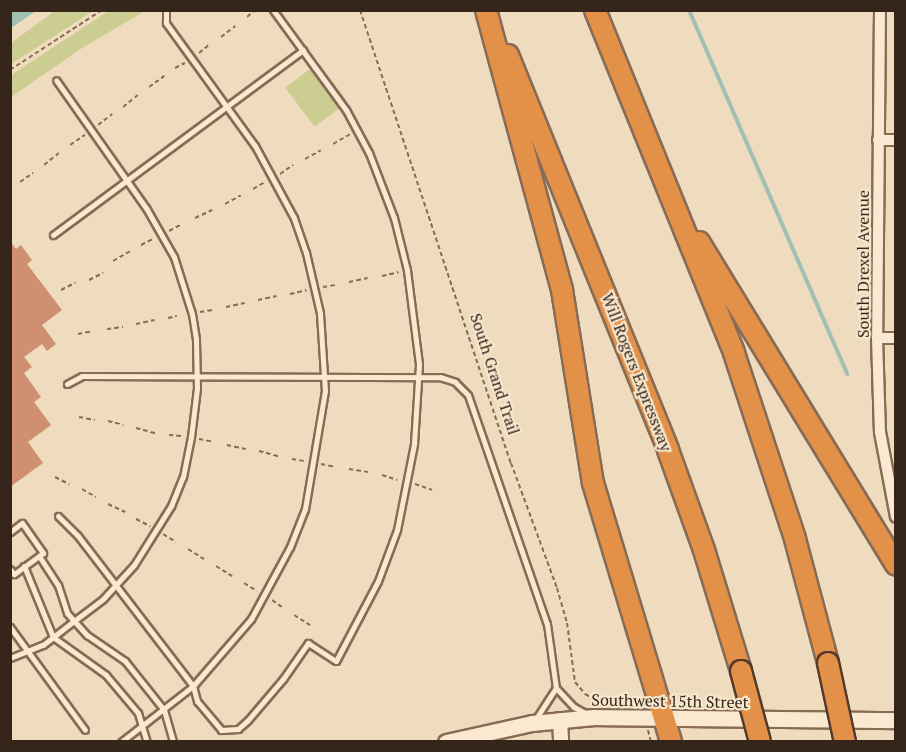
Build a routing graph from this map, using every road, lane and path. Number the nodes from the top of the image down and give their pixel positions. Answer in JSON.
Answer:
{"nodes":[{"id":1,"x":102,"y":10,"type":"edge"},
{"id":2,"x":166,"y":10,"type":"edge"},
{"id":3,"x":255,"y":10,"type":"edge"},
{"id":4,"x":273,"y":10,"type":"edge"},
{"id":5,"x":360,"y":10,"type":"edge"},
{"id":6,"x":488,"y":10,"type":"edge"},
{"id":7,"x":595,"y":10,"type":"edge"},
{"id":8,"x":880,"y":10,"type":"edge"},
{"id":9,"x":247,"y":17,"type":"dead end"},
{"id":10,"x":235,"y":26,"type":"dead end"},
{"id":11,"x":221,"y":37,"type":"dead end"},
{"id":12,"x":209,"y":45,"type":"dead end"},
{"id":13,"x":303,"y":50,"type":"junction"},
{"id":14,"x":196,"y":55,"type":"dead end"},
{"id":15,"x":185,"y":63,"type":"dead end"},
{"id":16,"x":175,"y":68,"type":"dead end"},
{"id":17,"x":10,"y":70,"type":"edge"},
{"id":18,"x":164,"y":76,"type":"dead end"},
{"id":19,"x":56,"y":80,"type":"dead end"},
{"id":20,"x":149,"y":87,"type":"dead end"},
{"id":21,"x":138,"y":95,"type":"dead end"},
{"id":22,"x":123,"y":107,"type":"dead end"},
{"id":23,"x":226,"y":107,"type":"junction"},
{"id":24,"x":112,"y":114,"type":"dead end"},
{"id":25,"x":96,"y":126,"type":"dead end"},
{"id":26,"x":85,"y":134,"type":"dead end"},
{"id":27,"x":350,"y":134,"type":"dead end"},
{"id":28,"x":878,"y":140,"type":"junction"},
{"id":29,"x":896,"y":140,"type":"edge"},
{"id":30,"x":333,"y":144,"type":"dead end"},
{"id":31,"x":70,"y":145,"type":"dead end"},
{"id":32,"x":321,"y":150,"type":"dead end"},
{"id":33,"x":59,"y":153,"type":"dead end"},
{"id":34,"x":305,"y":159,"type":"dead end"},
{"id":35,"x":44,"y":165,"type":"dead end"},
{"id":36,"x":293,"y":165,"type":"dead end"},
{"id":37,"x":33,"y":173,"type":"dead end"},
{"id":38,"x":279,"y":174,"type":"dead end"},
{"id":39,"x":127,"y":180,"type":"junction"},
{"id":40,"x":267,"y":181,"type":"dead end"},
{"id":41,"x":20,"y":182,"type":"dead end"},
{"id":42,"x":253,"y":189,"type":"dead end"},
{"id":43,"x":241,"y":195,"type":"dead end"},
{"id":44,"x":673,"y":202,"type":"junction"},
{"id":45,"x":225,"y":204,"type":"dead end"},
{"id":46,"x":212,"y":210,"type":"dead end"},
{"id":47,"x":195,"y":218,"type":"dead end"},
{"id":48,"x":182,"y":224,"type":"dead end"},
{"id":49,"x":168,"y":231,"type":"dead end"},
{"id":50,"x":53,"y":235,"type":"dead end"},
{"id":51,"x":156,"y":237,"type":"dead end"},
{"id":52,"x":141,"y":245,"type":"dead end"},
{"id":53,"x":130,"y":251,"type":"dead end"},
{"id":54,"x":113,"y":261,"type":"dead end"},
{"id":55,"x":400,"y":272,"type":"dead end"},
{"id":56,"x":103,"y":273,"type":"dead end"},
{"id":57,"x":382,"y":276,"type":"dead end"},
{"id":58,"x":368,"y":278,"type":"dead end"},
{"id":59,"x":89,"y":280,"type":"dead end"},
{"id":60,"x":75,"y":282,"type":"dead end"},
{"id":61,"x":349,"y":282,"type":"dead end"},
{"id":62,"x":335,"y":285,"type":"dead end"},
{"id":63,"x":326,"y":286,"type":"dead end"},
{"id":64,"x":307,"y":290,"type":"dead end"},
{"id":65,"x":61,"y":291,"type":"dead end"},
{"id":66,"x":290,"y":294,"type":"dead end"},
{"id":67,"x":277,"y":296,"type":"dead end"},
{"id":68,"x":258,"y":300,"type":"dead end"},
{"id":69,"x":245,"y":303,"type":"dead end"},
{"id":70,"x":226,"y":307,"type":"dead end"},
{"id":71,"x":213,"y":310,"type":"dead end"},
{"id":72,"x":204,"y":311,"type":"dead end"},
{"id":73,"x":177,"y":316,"type":"dead end"},
{"id":74,"x":168,"y":318,"type":"dead end"},
{"id":75,"x":154,"y":320,"type":"dead end"},
{"id":76,"x":136,"y":324,"type":"dead end"},
{"id":77,"x":123,"y":327,"type":"dead end"},
{"id":78,"x":107,"y":329,"type":"dead end"},
{"id":79,"x":93,"y":331,"type":"dead end"},
{"id":80,"x":78,"y":334,"type":"dead end"},
{"id":81,"x":878,"y":338,"type":"junction"},
{"id":82,"x":896,"y":338,"type":"edge"},
{"id":83,"x":197,"y":376,"type":"junction"},
{"id":84,"x":324,"y":376,"type":"junction"},
{"id":85,"x":419,"y":377,"type":"junction"},
{"id":86,"x":67,"y":384,"type":"dead end"},
{"id":87,"x":78,"y":417,"type":"dead end"},
{"id":88,"x":95,"y":420,"type":"dead end"},
{"id":89,"x":108,"y":421,"type":"dead end"},
{"id":90,"x":124,"y":425,"type":"dead end"},
{"id":91,"x":136,"y":428,"type":"dead end"},
{"id":92,"x":154,"y":433,"type":"dead end"},
{"id":93,"x":169,"y":435,"type":"dead end"},
{"id":94,"x":185,"y":436,"type":"dead end"},
{"id":95,"x":198,"y":439,"type":"dead end"},
{"id":96,"x":214,"y":442,"type":"dead end"},
{"id":97,"x":227,"y":445,"type":"dead end"},
{"id":98,"x":246,"y":449,"type":"dead end"},
{"id":99,"x":259,"y":451,"type":"dead end"},
{"id":100,"x":278,"y":456,"type":"dead end"},
{"id":101,"x":292,"y":459,"type":"dead end"},
{"id":102,"x":307,"y":462,"type":"dead end"},
{"id":103,"x":321,"y":464,"type":"dead end"},
{"id":104,"x":336,"y":467,"type":"dead end"},
{"id":105,"x":350,"y":469,"type":"dead end"},
{"id":106,"x":369,"y":472,"type":"dead end"},
{"id":107,"x":382,"y":475,"type":"dead end"},
{"id":108,"x":55,"y":477,"type":"dead end"},
{"id":109,"x":400,"y":481,"type":"dead end"},
{"id":110,"x":414,"y":483,"type":"dead end"},
{"id":111,"x":69,"y":484,"type":"dead end"},
{"id":112,"x":82,"y":489,"type":"dead end"},
{"id":113,"x":432,"y":490,"type":"dead end"},
{"id":114,"x":96,"y":497,"type":"dead end"},
{"id":115,"x":108,"y":504,"type":"dead end"},
{"id":116,"x":125,"y":512,"type":"dead end"},
{"id":117,"x":58,"y":516,"type":"dead end"},
{"id":118,"x":896,"y":517,"type":"edge"},
{"id":119,"x":136,"y":519,"type":"dead end"},
{"id":120,"x":151,"y":526,"type":"dead end"},
{"id":121,"x":10,"y":532,"type":"edge"},
{"id":122,"x":163,"y":534,"type":"dead end"},
{"id":123,"x":176,"y":542,"type":"dead end"},
{"id":124,"x":188,"y":549,"type":"dead end"},
{"id":125,"x":39,"y":556,"type":"junction"},
{"id":126,"x":204,"y":559,"type":"dead end"},
{"id":127,"x":896,"y":565,"type":"edge"},
{"id":128,"x":24,"y":566,"type":"junction"},
{"id":129,"x":216,"y":566,"type":"dead end"},
{"id":130,"x":10,"y":569,"type":"edge"},
{"id":131,"x":232,"y":576,"type":"dead end"},
{"id":132,"x":244,"y":583,"type":"dead end"},
{"id":133,"x":116,"y":587,"type":"junction"},
{"id":134,"x":258,"y":591,"type":"dead end"},
{"id":135,"x":270,"y":598,"type":"dead end"},
{"id":136,"x":282,"y":608,"type":"dead end"},
{"id":137,"x":294,"y":615,"type":"dead end"},
{"id":138,"x":74,"y":621,"type":"junction"},
{"id":139,"x":310,"y":625,"type":"dead end"},
{"id":140,"x":10,"y":627,"type":"edge"},
{"id":141,"x":53,"y":637,"type":"junction"},
{"id":142,"x":29,"y":652,"type":"junction"},
{"id":143,"x":10,"y":658,"type":"edge"},
{"id":144,"x":193,"y":686,"type":"junction"},
{"id":145,"x":556,"y":688,"type":"junction"},
{"id":146,"x":632,"y":704,"type":"dead end"},
{"id":147,"x":164,"y":710,"type":"junction"},
{"id":148,"x":594,"y":717,"type":"junction"},
{"id":149,"x":664,"y":718,"type":"junction"},
{"id":150,"x":560,"y":720,"type":"junction"},
{"id":151,"x":896,"y":720,"type":"edge"},
{"id":152,"x":532,"y":723,"type":"junction"},
{"id":153,"x":645,"y":725,"type":"dead end"},
{"id":154,"x":143,"y":727,"type":"junction"},
{"id":155,"x":85,"y":730,"type":"dead end"},
{"id":156,"x":121,"y":741,"type":"edge"},
{"id":157,"x":147,"y":741,"type":"edge"},
{"id":158,"x":173,"y":741,"type":"edge"},
{"id":159,"x":446,"y":741,"type":"edge"},
{"id":160,"x":561,"y":741,"type":"edge"},
{"id":161,"x":651,"y":741,"type":"edge"},
{"id":162,"x":671,"y":741,"type":"edge"},
{"id":163,"x":760,"y":741,"type":"edge"},
{"id":164,"x":846,"y":741,"type":"edge"}],
"edges":[{"from":1,"to":17,"type":"path"},
{"from":2,"to":23,"type":"lane"},
{"from":3,"to":9,"type":"path"},
{"from":4,"to":13,"type":"lane"},
{"from":5,"to":146,"type":"path","name":"South Grand Trail"},
{"from":6,"to":149,"type":"highway"},
{"from":6,"to":163,"type":"highway","name":"Will Rogers Expressway","bridge":true},
{"from":7,"to":44,"type":"highway"},
{"from":8,"to":28,"type":"street","name":"South Drexel Avenue"},
{"from":10,"to":11,"type":"path"},
{"from":12,"to":14,"type":"path"},
{"from":13,"to":23,"type":"lane"},
{"from":13,"to":85,"type":"lane"},
{"from":15,"to":16,"type":"path"},
{"from":18,"to":20,"type":"path"},
{"from":19,"to":39,"type":"lane"},
{"from":21,"to":22,"type":"path"},
{"from":23,"to":39,"type":"lane"},
{"from":23,"to":84,"type":"lane"},
{"from":24,"to":25,"type":"path"},
{"from":26,"to":31,"type":"path"},
{"from":27,"to":30,"type":"path"},
{"from":28,"to":29,"type":"street"},
{"from":28,"to":81,"type":"street","name":"South Drexel Avenue"},
{"from":32,"to":34,"type":"path"},
{"from":33,"to":35,"type":"path"},
{"from":36,"to":38,"type":"path"},
{"from":37,"to":41,"type":"path"},
{"from":39,"to":50,"type":"lane"},
{"from":39,"to":83,"type":"lane"},
{"from":40,"to":42,"type":"path"},
{"from":43,"to":45,"type":"path"},
{"from":44,"to":127,"type":"highway"},
{"from":44,"to":164,"type":"highway","bridge":true},
{"from":46,"to":47,"type":"path"},
{"from":48,"to":49,"type":"path"},
{"from":51,"to":52,"type":"path"},
{"from":53,"to":54,"type":"path"},
{"from":55,"to":57,"type":"path"},
{"from":56,"to":59,"type":"path"},
{"from":58,"to":61,"type":"path"},
{"from":60,"to":65,"type":"path"},
{"from":62,"to":63,"type":"path"},
{"from":64,"to":66,"type":"path"},
{"from":67,"to":68,"type":"path"},
{"from":69,"to":70,"type":"path"},
{"from":71,"to":72,"type":"path"},
{"from":73,"to":74,"type":"path"},
{"from":75,"to":76,"type":"path"},
{"from":77,"to":78,"type":"path"},
{"from":79,"to":80,"type":"path"},
{"from":81,"to":82,"type":"street"},
{"from":81,"to":118,"type":"street","name":"South Drexel Avenue"},
{"from":83,"to":84,"type":"lane"},
{"from":83,"to":86,"type":"lane"},
{"from":83,"to":133,"type":"lane"},
{"from":84,"to":85,"type":"lane"},
{"from":84,"to":144,"type":"lane"},
{"from":85,"to":144,"type":"lane"},
{"from":85,"to":145,"type":"lane"},
{"from":87,"to":88,"type":"path"},
{"from":89,"to":90,"type":"path"},
{"from":91,"to":92,"type":"path"},
{"from":93,"to":94,"type":"path"},
{"from":95,"to":96,"type":"path"},
{"from":97,"to":98,"type":"path"},
{"from":99,"to":100,"type":"path"},
{"from":101,"to":102,"type":"path"},
{"from":103,"to":104,"type":"path"},
{"from":105,"to":106,"type":"path"},
{"from":107,"to":109,"type":"path"},
{"from":108,"to":111,"type":"path"},
{"from":110,"to":113,"type":"path"},
{"from":112,"to":114,"type":"path"},
{"from":115,"to":116,"type":"path"},
{"from":117,"to":133,"type":"lane"},
{"from":119,"to":120,"type":"path"},
{"from":121,"to":125,"type":"lane"},
{"from":122,"to":123,"type":"path"},
{"from":124,"to":126,"type":"path"},
{"from":125,"to":128,"type":"lane"},
{"from":125,"to":138,"type":"lane"},
{"from":128,"to":130,"type":"lane"},
{"from":128,"to":141,"type":"lane"},
{"from":129,"to":131,"type":"path"},
{"from":132,"to":134,"type":"path"},
{"from":133,"to":138,"type":"lane"},
{"from":133,"to":144,"type":"lane"},
{"from":135,"to":136,"type":"path"},
{"from":137,"to":139,"type":"path"},
{"from":138,"to":141,"type":"lane"},
{"from":138,"to":147,"type":"lane"},
{"from":140,"to":142,"type":"lane"},
{"from":141,"to":142,"type":"lane"},
{"from":141,"to":154,"type":"lane"},
{"from":142,"to":143,"type":"lane"},
{"from":142,"to":155,"type":"lane"},
{"from":144,"to":147,"type":"lane"},
{"from":145,"to":148,"type":"lane"},
{"from":145,"to":152,"type":"lane"},
{"from":147,"to":154,"type":"lane"},
{"from":147,"to":158,"type":"lane"},
{"from":148,"to":149,"type":"main road","name":"Southwest 15th Street"},
{"from":148,"to":150,"type":"main road","name":"Southwest 15th Street"},
{"from":149,"to":151,"type":"main road","name":"Southwest 15th Street"},
{"from":149,"to":162,"type":"highway"},
{"from":150,"to":152,"type":"main road","name":"Southwest 15th Street"},
{"from":150,"to":160,"type":"street"},
{"from":152,"to":159,"type":"main road","name":"Southwest 15th Street"},
{"from":153,"to":161,"type":"path"},
{"from":154,"to":156,"type":"lane"},
{"from":154,"to":157,"type":"lane"}]}
